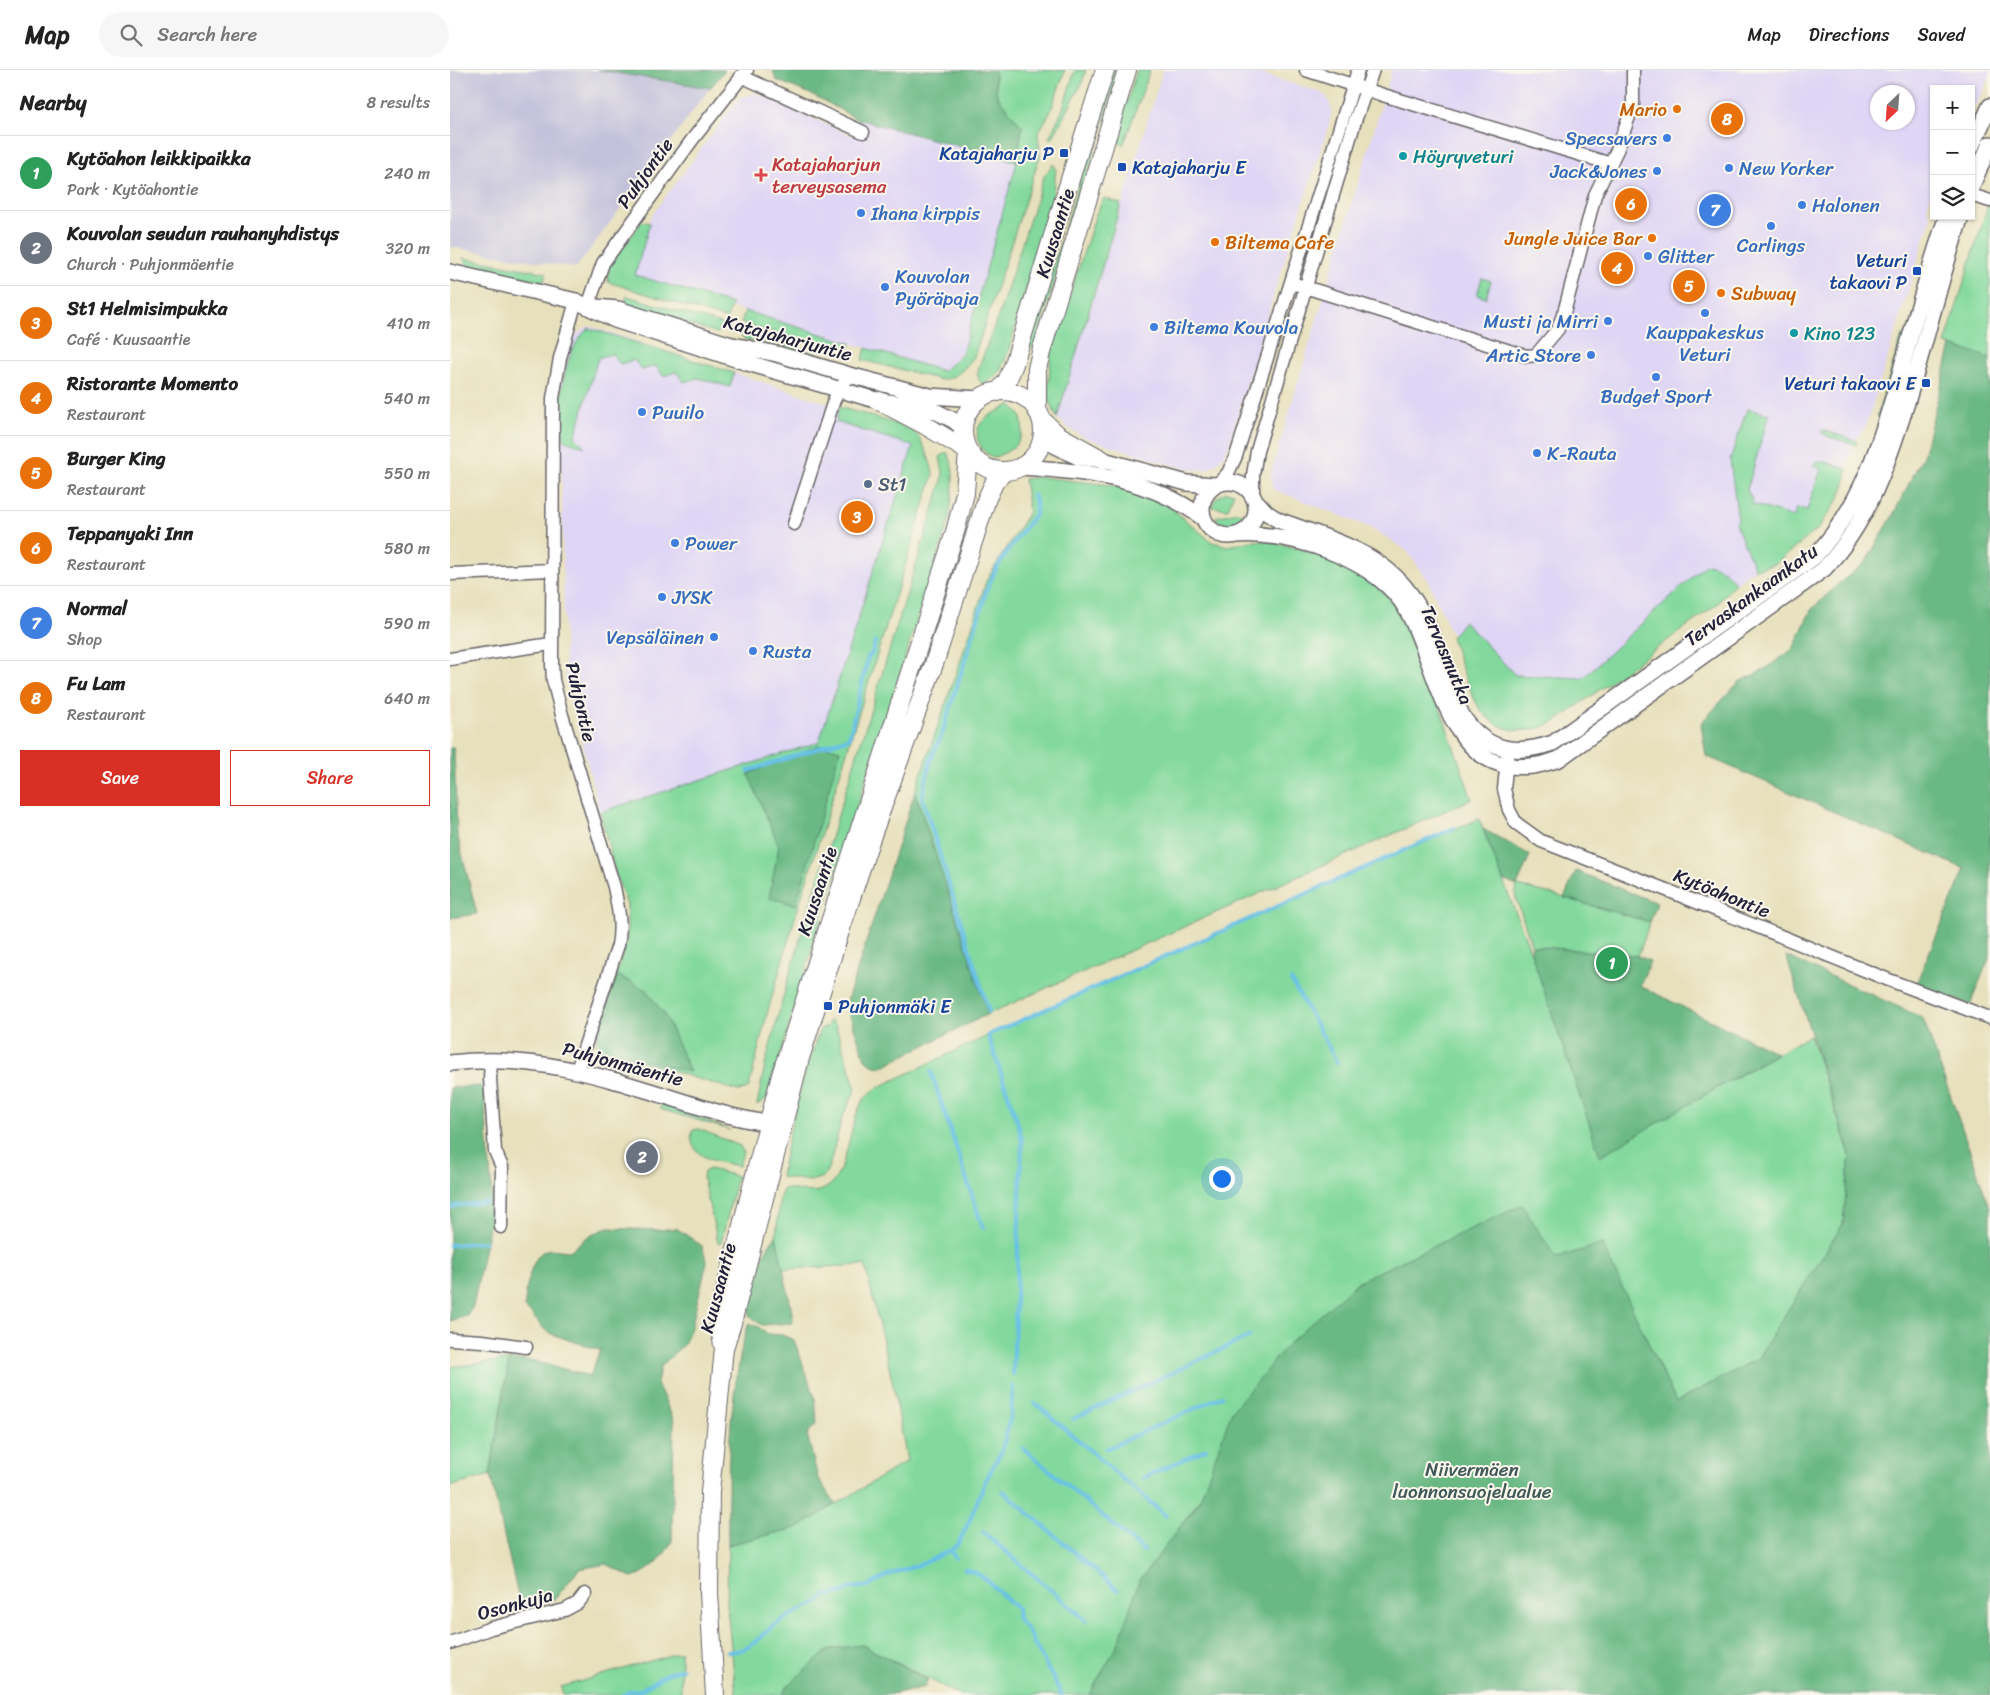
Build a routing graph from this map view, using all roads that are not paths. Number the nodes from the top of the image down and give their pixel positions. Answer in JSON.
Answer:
{"nodes":[{"id":1,"x":1105,"y":70,"type":"edge"},
{"id":2,"x":1127,"y":70,"type":"edge"},
{"id":3,"x":1306,"y":70,"type":"edge"},
{"id":4,"x":1358,"y":70,"type":"edge"},
{"id":5,"x":1373,"y":70,"type":"edge"},
{"id":6,"x":1633,"y":70,"type":"edge"},
{"id":7,"x":744,"y":73,"type":"edge"},
{"id":8,"x":1352,"y":85,"type":"junction"},
{"id":9,"x":1366,"y":90,"type":"junction"},
{"id":10,"x":1990,"y":106,"type":"edge"},
{"id":11,"x":863,"y":132,"type":"dead end"},
{"id":12,"x":1975,"y":139,"type":"edge"},
{"id":13,"x":1990,"y":144,"type":"edge"},
{"id":14,"x":1611,"y":164,"type":"junction"},
{"id":15,"x":1975,"y":179,"type":"edge"},
{"id":16,"x":1975,"y":196,"type":"edge"},
{"id":17,"x":1990,"y":201,"type":"edge"},
{"id":18,"x":1946,"y":220,"type":"edge"},
{"id":19,"x":1960,"y":220,"type":"edge"},
{"id":20,"x":450,"y":272,"type":"edge"},
{"id":21,"x":1292,"y":283,"type":"junction"},
{"id":22,"x":1306,"y":288,"type":"junction"},
{"id":23,"x":582,"y":304,"type":"junction"},
{"id":24,"x":849,"y":375,"type":"junction"},
{"id":25,"x":840,"y":390,"type":"junction"},
{"id":26,"x":998,"y":392,"type":"junction"},
{"id":27,"x":980,"y":400,"type":"junction"},
{"id":28,"x":879,"y":401,"type":"junction"},
{"id":29,"x":1039,"y":415,"type":"junction"},
{"id":30,"x":963,"y":428,"type":"junction"},
{"id":31,"x":1042,"y":439,"type":"junction"},
{"id":32,"x":968,"y":450,"type":"junction"},
{"id":33,"x":1103,"y":460,"type":"junction"},
{"id":34,"x":1013,"y":469,"type":"junction"},
{"id":35,"x":1217,"y":484,"type":"junction"},
{"id":36,"x":1254,"y":498,"type":"junction"},
{"id":37,"x":1203,"y":518,"type":"junction"},
{"id":38,"x":794,"y":524,"type":"dead end"},
{"id":39,"x":1234,"y":535,"type":"junction"},
{"id":40,"x":552,"y":570,"type":"junction"},
{"id":41,"x":450,"y":574,"type":"edge"},
{"id":42,"x":551,"y":644,"type":"junction"},
{"id":43,"x":450,"y":659,"type":"edge"},
{"id":44,"x":1508,"y":749,"type":"junction"},
{"id":45,"x":1506,"y":765,"type":"junction"},
{"id":46,"x":1990,"y":1018,"type":"edge"},
{"id":47,"x":491,"y":1060,"type":"junction"},
{"id":48,"x":450,"y":1063,"type":"edge"},
{"id":49,"x":577,"y":1070,"type":"junction"},
{"id":50,"x":775,"y":1125,"type":"junction"},
{"id":51,"x":501,"y":1227,"type":"dead end"},
{"id":52,"x":450,"y":1339,"type":"edge"},
{"id":53,"x":526,"y":1347,"type":"dead end"},
{"id":54,"x":585,"y":1594,"type":"dead end"},
{"id":55,"x":450,"y":1643,"type":"edge"},
{"id":56,"x":715,"y":1695,"type":"edge"}],
"edges":[{"from":1,"to":26,"type":"main road","name":"Kuusaantie"},
{"from":2,"to":29,"type":"main road","name":"Kuusaantie"},
{"from":3,"to":8,"type":"street"},
{"from":4,"to":8,"type":"street"},
{"from":5,"to":9,"type":"street"},
{"from":6,"to":14,"type":"street"},
{"from":7,"to":11,"type":"street"},
{"from":7,"to":23,"type":"street","name":"Puhjontie"},
{"from":8,"to":9,"type":"street"},
{"from":8,"to":21,"type":"street"},
{"from":9,"to":14,"type":"street"},
{"from":9,"to":22,"type":"street"},
{"from":10,"to":12,"type":"street"},
{"from":13,"to":15,"type":"street"},
{"from":14,"to":22,"type":"street"},
{"from":16,"to":17,"type":"street"},
{"from":18,"to":44,"type":"street","name":"Tervaskankaankatu"},
{"from":19,"to":45,"type":"street","name":"Tervaskankaankatu"},
{"from":20,"to":23,"type":"street","name":"Katajaharjuntie"},
{"from":21,"to":22,"type":"street"},
{"from":21,"to":35,"type":"street"},
{"from":22,"to":36,"type":"street"},
{"from":23,"to":24,"type":"street","name":"Katajaharjuntie"},
{"from":23,"to":25,"type":"street","name":"Katajaharjuntie"},
{"from":23,"to":40,"type":"street","name":"Puhjontie"},
{"from":24,"to":25,"type":"street"},
{"from":24,"to":27,"type":"street","name":"Katajaharjuntie"},
{"from":25,"to":28,"type":"street","name":"Katajaharjuntie"},
{"from":25,"to":38,"type":"street"},
{"from":26,"to":27,"type":"main road"},
{"from":26,"to":29,"type":"main road"},
{"from":27,"to":30,"type":"main road"},
{"from":28,"to":30,"type":"street","name":"Katajaharjuntie"},
{"from":28,"to":32,"type":"main road"},
{"from":29,"to":31,"type":"main road"},
{"from":29,"to":33,"type":"main road"},
{"from":30,"to":32,"type":"main road"},
{"from":31,"to":33,"type":"street"},
{"from":31,"to":34,"type":"main road"},
{"from":32,"to":34,"type":"main road"},
{"from":32,"to":50,"type":"main road","name":"Kuusaantie"},
{"from":33,"to":35,"type":"street"},
{"from":34,"to":37,"type":"street"},
{"from":34,"to":50,"type":"main road","name":"Kuusaantie"},
{"from":35,"to":36,"type":"street"},
{"from":35,"to":37,"type":"street"},
{"from":36,"to":39,"type":"street"},
{"from":36,"to":44,"type":"street","name":"Tervasmutka"},
{"from":37,"to":39,"type":"street"},
{"from":39,"to":45,"type":"street","name":"Tervasmutka"},
{"from":40,"to":41,"type":"street"},
{"from":40,"to":42,"type":"street","name":"Puhjontie"},
{"from":42,"to":43,"type":"street"},
{"from":42,"to":49,"type":"street","name":"Puhjontie"},
{"from":44,"to":45,"type":"street","name":"Kytöahontie"},
{"from":45,"to":46,"type":"street","name":"Kytöahontie"},
{"from":47,"to":48,"type":"street","name":"Puhjonmäentie"},
{"from":47,"to":49,"type":"street","name":"Puhjonmäentie"},
{"from":47,"to":51,"type":"street"},
{"from":49,"to":50,"type":"street","name":"Puhjonmäentie"},
{"from":50,"to":56,"type":"main road","name":"Kuusaantie"},
{"from":52,"to":53,"type":"street"},
{"from":54,"to":55,"type":"street","name":"Osonkuja"}]}
